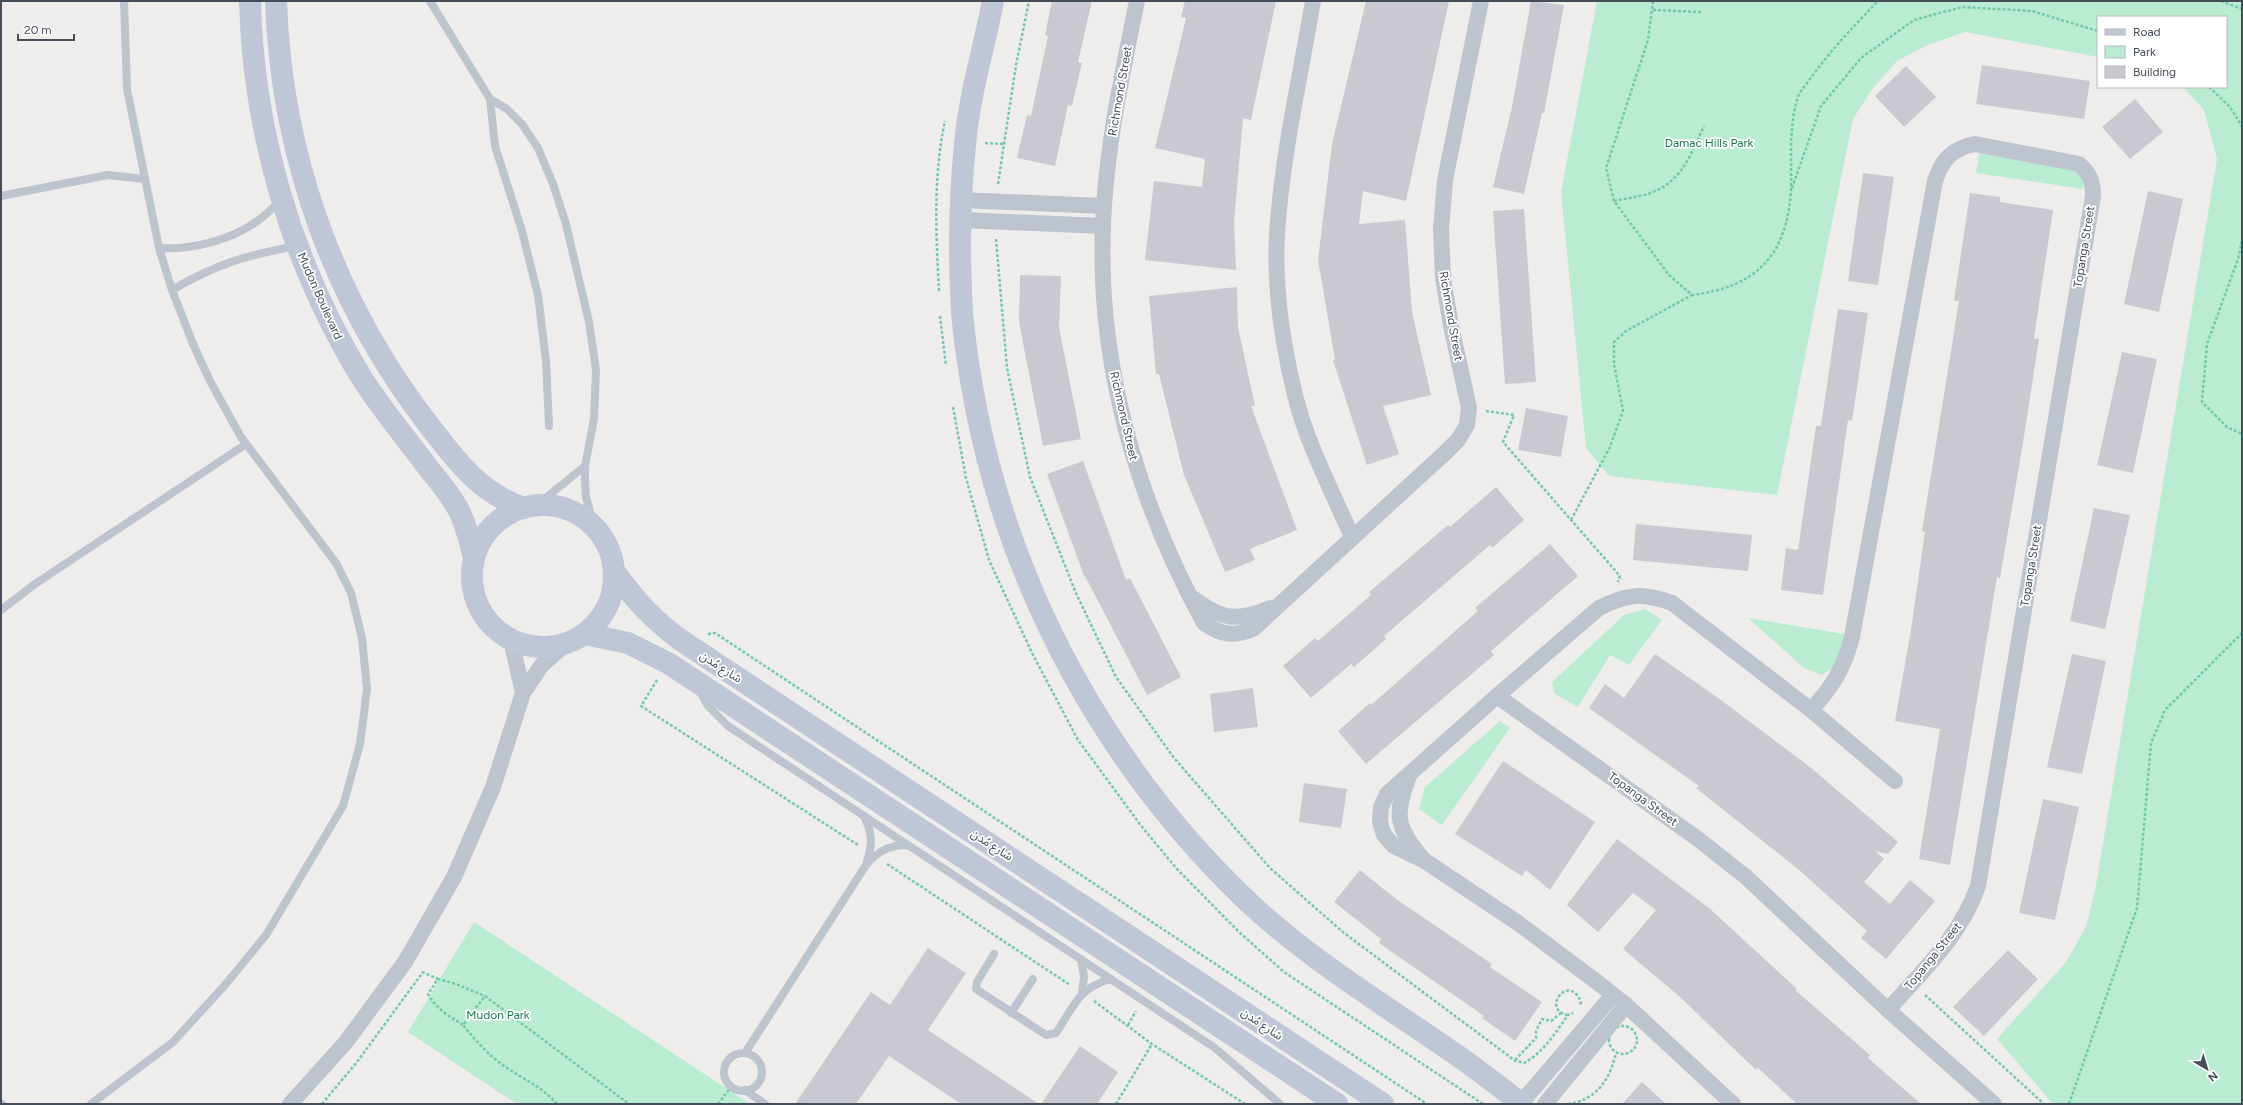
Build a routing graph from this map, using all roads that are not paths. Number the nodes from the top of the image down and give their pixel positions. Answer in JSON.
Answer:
{"nodes":[{"id":1,"x":124,"y":1,"type":"edge"},
{"id":2,"x":250,"y":1,"type":"edge"},
{"id":3,"x":276,"y":1,"type":"edge"},
{"id":4,"x":430,"y":1,"type":"edge"},
{"id":5,"x":994,"y":1,"type":"edge"},
{"id":6,"x":1138,"y":1,"type":"edge"},
{"id":7,"x":1313,"y":1,"type":"edge"},
{"id":8,"x":1481,"y":1,"type":"edge"},
{"id":9,"x":490,"y":99,"type":"junction"},
{"id":10,"x":144,"y":178,"type":"junction"},
{"id":11,"x":1,"y":196,"type":"edge"},
{"id":12,"x":282,"y":199,"type":"junction"},
{"id":13,"x":1104,"y":206,"type":"junction"},
{"id":14,"x":961,"y":210,"type":"junction"},
{"id":15,"x":1103,"y":226,"type":"junction"},
{"id":16,"x":298,"y":246,"type":"junction"},
{"id":17,"x":159,"y":248,"type":"junction"},
{"id":18,"x":172,"y":290,"type":"junction"},
{"id":19,"x":549,"y":426,"type":"dead end"},
{"id":20,"x":246,"y":444,"type":"junction"},
{"id":21,"x":585,"y":466,"type":"junction"},
{"id":22,"x":530,"y":506,"type":"junction"},
{"id":23,"x":594,"y":526,"type":"junction"},
{"id":24,"x":1352,"y":537,"type":"junction"},
{"id":25,"x":474,"y":558,"type":"junction"},
{"id":26,"x":614,"y":571,"type":"junction"},
{"id":27,"x":1,"y":610,"type":"edge"},
{"id":28,"x":585,"y":634,"type":"junction"},
{"id":29,"x":510,"y":640,"type":"junction"},
{"id":30,"x":564,"y":645,"type":"junction"},
{"id":31,"x":695,"y":680,"type":"junction"},
{"id":32,"x":523,"y":693,"type":"junction"},
{"id":33,"x":1497,"y":696,"type":"junction"},
{"id":34,"x":1812,"y":710,"type":"junction"},
{"id":35,"x":1895,"y":781,"type":"dead end"},
{"id":36,"x":864,"y":815,"type":"junction"},
{"id":37,"x":908,"y":845,"type":"junction"},
{"id":38,"x":866,"y":865,"type":"junction"},
{"id":39,"x":994,"y":954,"type":"dead end"},
{"id":40,"x":1082,"y":959,"type":"junction"},
{"id":41,"x":1033,"y":979,"type":"dead end"},
{"id":42,"x":1111,"y":979,"type":"junction"},
{"id":43,"x":1082,"y":993,"type":"junction"},
{"id":44,"x":1613,"y":994,"type":"junction"},
{"id":45,"x":1626,"y":1005,"type":"junction"},
{"id":46,"x":1888,"y":1010,"type":"junction"},
{"id":47,"x":1011,"y":1012,"type":"junction"},
{"id":48,"x":745,"y":1053,"type":"junction"},
{"id":49,"x":745,"y":1090,"type":"junction"},
{"id":50,"x":91,"y":1104,"type":"edge"},
{"id":51,"x":290,"y":1104,"type":"edge"},
{"id":52,"x":765,"y":1104,"type":"edge"},
{"id":53,"x":1280,"y":1104,"type":"edge"},
{"id":54,"x":1337,"y":1104,"type":"edge"},
{"id":55,"x":1383,"y":1104,"type":"edge"},
{"id":56,"x":1521,"y":1104,"type":"edge"},
{"id":57,"x":1545,"y":1104,"type":"edge"},
{"id":58,"x":1733,"y":1104,"type":"edge"},
{"id":59,"x":1994,"y":1104,"type":"edge"}],
"edges":[{"from":1,"to":10,"type":"lane"},
{"from":2,"to":12,"type":"street","name":"Mudon Boulevard"},
{"from":3,"to":22,"type":"street"},
{"from":4,"to":9,"type":"lane"},
{"from":5,"to":14,"type":"street"},
{"from":6,"to":13,"type":"street","name":"Richmond Street"},
{"from":7,"to":24,"type":"street"},
{"from":8,"to":24,"type":"street","name":"Richmond Street"},
{"from":9,"to":19,"type":"lane"},
{"from":9,"to":21,"type":"lane"},
{"from":10,"to":11,"type":"lane"},
{"from":10,"to":17,"type":"lane"},
{"from":12,"to":16,"type":"street","name":"Mudon Boulevard"},
{"from":12,"to":17,"type":"lane"},
{"from":13,"to":14,"type":"street"},
{"from":13,"to":15,"type":"street","name":"Richmond Street"},
{"from":14,"to":15,"type":"street"},
{"from":14,"to":56,"type":"street"},
{"from":15,"to":24,"type":"street","name":"Richmond Street"},
{"from":16,"to":18,"type":"lane"},
{"from":16,"to":25,"type":"street","name":"Mudon Boulevard"},
{"from":17,"to":18,"type":"lane"},
{"from":18,"to":20,"type":"lane"},
{"from":20,"to":27,"type":"lane"},
{"from":20,"to":50,"type":"lane"},
{"from":21,"to":22,"type":"lane"},
{"from":21,"to":23,"type":"lane"},
{"from":22,"to":23,"type":"street"},
{"from":22,"to":25,"type":"street"},
{"from":23,"to":26,"type":"street"},
{"from":25,"to":29,"type":"street"},
{"from":26,"to":28,"type":"street"},
{"from":26,"to":55,"type":"street","name":"شارع مُدن"},
{"from":28,"to":30,"type":"street"},
{"from":28,"to":31,"type":"street","name":"شارع مُدن"},
{"from":29,"to":30,"type":"street"},
{"from":29,"to":32,"type":"street"},
{"from":30,"to":32,"type":"street"},
{"from":31,"to":36,"type":"lane"},
{"from":31,"to":54,"type":"street","name":"شارع مُدن"},
{"from":32,"to":51,"type":"street"},
{"from":33,"to":34,"type":"street"},
{"from":33,"to":44,"type":"street"},
{"from":33,"to":46,"type":"street","name":"Topanga Street"},
{"from":34,"to":35,"type":"street"},
{"from":34,"to":46,"type":"street","name":"Topanga Street"},
{"from":36,"to":37,"type":"lane"},
{"from":36,"to":38,"type":"lane"},
{"from":37,"to":38,"type":"lane"},
{"from":37,"to":40,"type":"lane"},
{"from":38,"to":48,"type":"lane"},
{"from":39,"to":47,"type":"lane"},
{"from":40,"to":42,"type":"lane"},
{"from":40,"to":43,"type":"lane"},
{"from":41,"to":47,"type":"lane"},
{"from":42,"to":43,"type":"lane"},
{"from":42,"to":53,"type":"lane"},
{"from":43,"to":47,"type":"lane"},
{"from":44,"to":45,"type":"street"},
{"from":44,"to":56,"type":"street"},
{"from":45,"to":57,"type":"street"},
{"from":45,"to":58,"type":"street"},
{"from":46,"to":59,"type":"street","name":"Topanga Street"},
{"from":48,"to":49,"type":"lane"},
{"from":48,"to":49,"type":"lane"},
{"from":49,"to":52,"type":"lane"}]}
